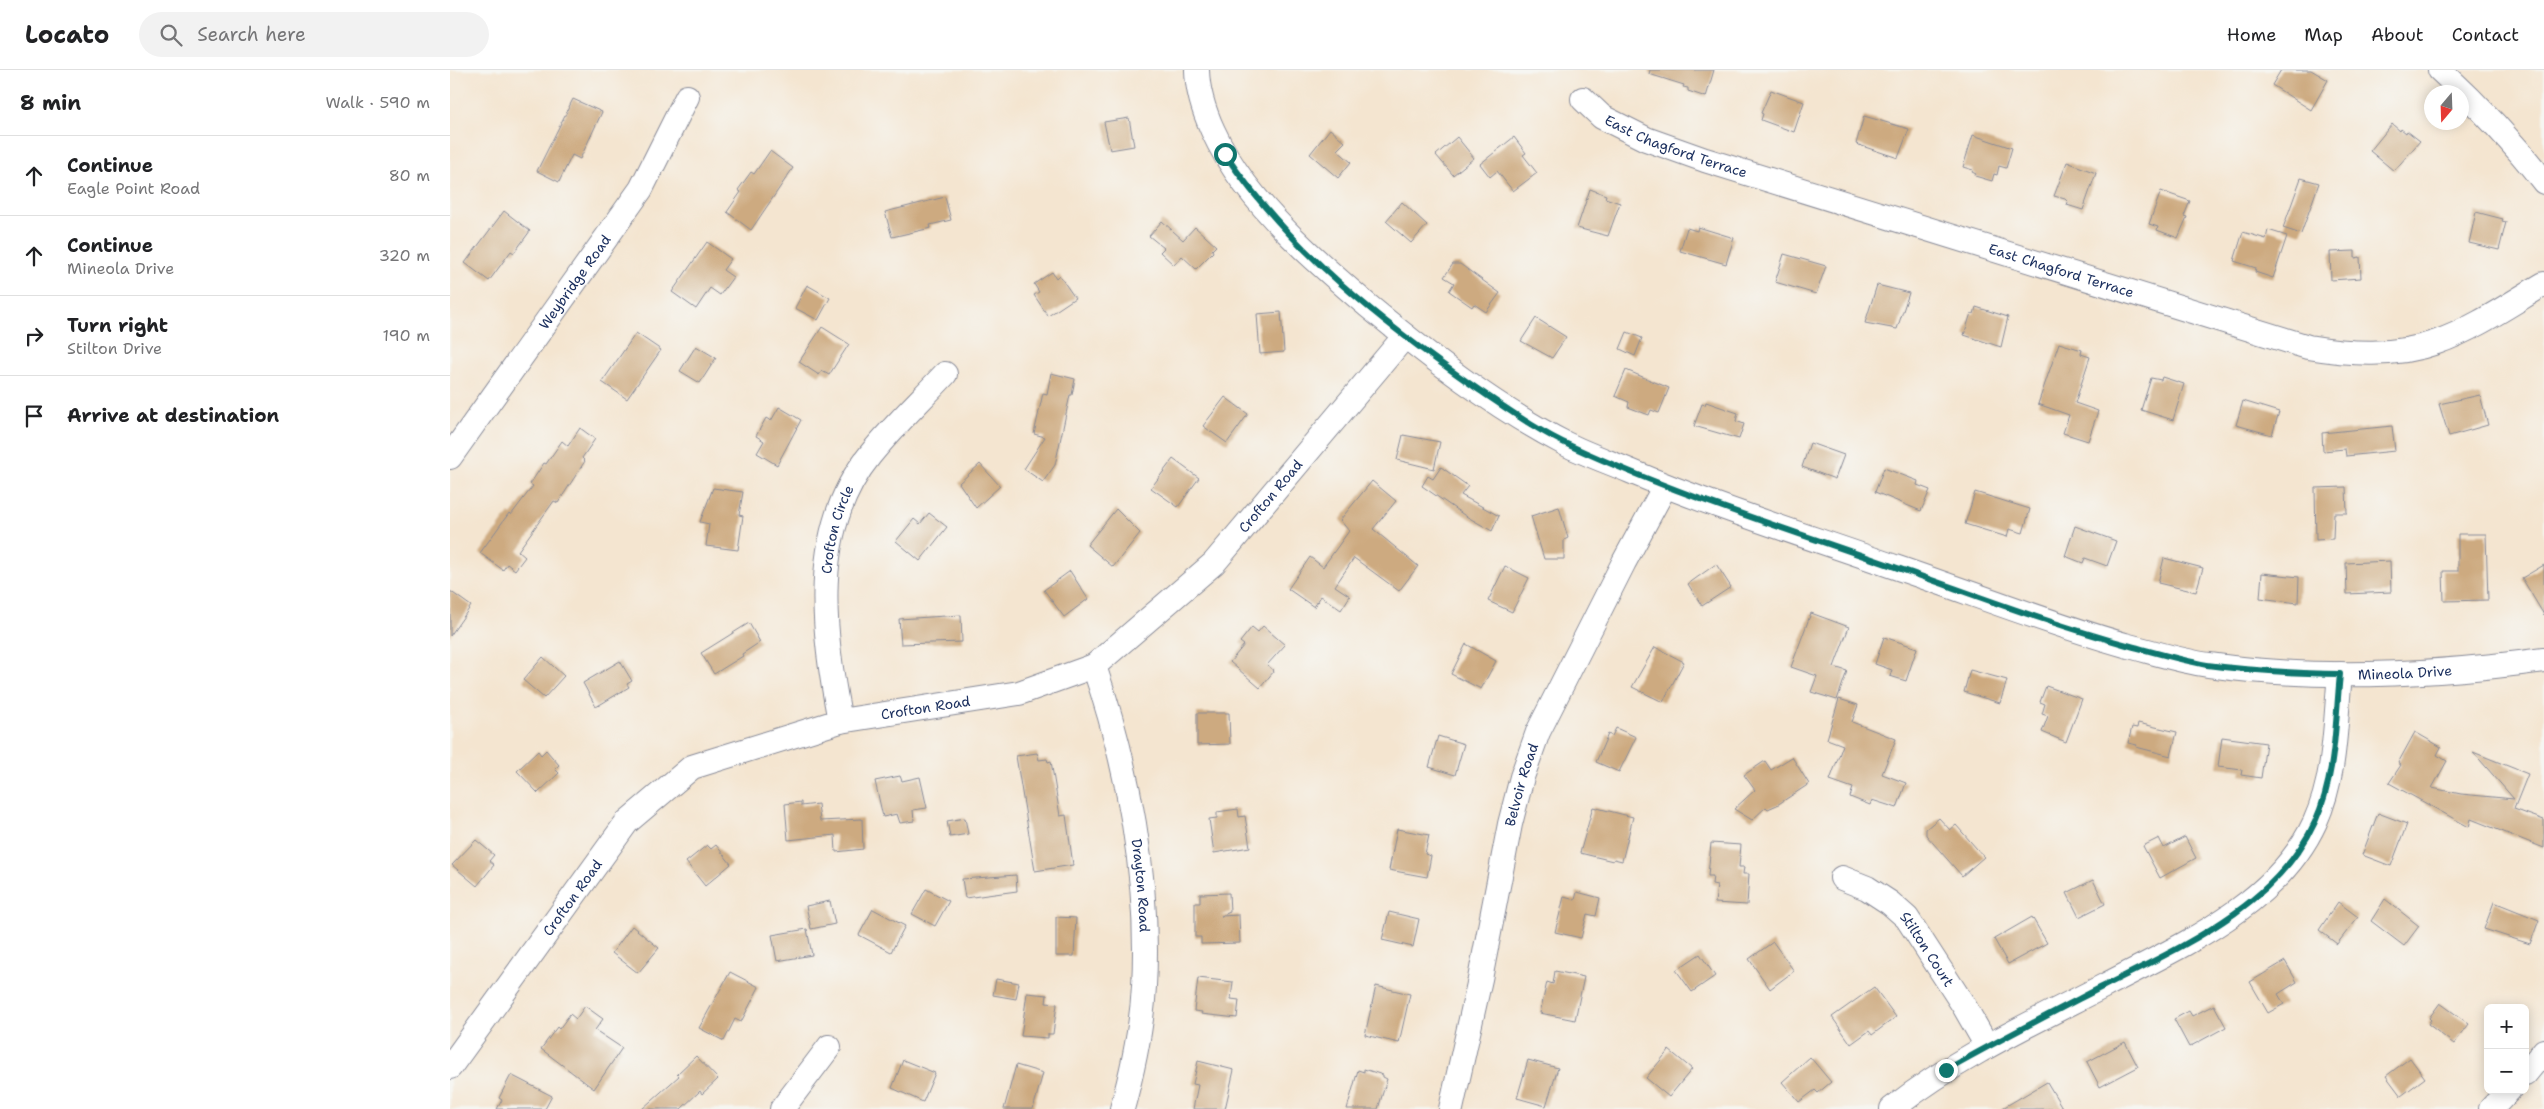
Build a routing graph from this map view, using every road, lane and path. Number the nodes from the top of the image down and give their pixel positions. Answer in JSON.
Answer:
{"nodes":[{"id":1,"x":1197,"y":70,"type":"edge"},
{"id":2,"x":2440,"y":70,"type":"edge"},
{"id":3,"x":686,"y":97,"type":"dead end"},
{"id":4,"x":1583,"y":99,"type":"dead end"},
{"id":5,"x":2544,"y":182,"type":"edge"},
{"id":6,"x":2544,"y":284,"type":"edge"},
{"id":7,"x":1405,"y":336,"type":"junction"},
{"id":8,"x":945,"y":374,"type":"dead end"},
{"id":9,"x":450,"y":458,"type":"edge"},
{"id":10,"x":1665,"y":486,"type":"junction"},
{"id":11,"x":2544,"y":660,"type":"edge"},
{"id":12,"x":1094,"y":666,"type":"junction"},
{"id":13,"x":2340,"y":674,"type":"junction"},
{"id":14,"x":840,"y":721,"type":"junction"},
{"id":15,"x":1842,"y":878,"type":"dead end"},
{"id":16,"x":1987,"y":1046,"type":"junction"},
{"id":17,"x":829,"y":1047,"type":"dead end"},
{"id":18,"x":2544,"y":1051,"type":"edge"},
{"id":19,"x":450,"y":1066,"type":"edge"},
{"id":20,"x":2529,"y":1069,"type":"edge"},
{"id":21,"x":2505,"y":1094,"type":"edge"},
{"id":22,"x":782,"y":1109,"type":"edge"},
{"id":23,"x":1122,"y":1109,"type":"edge"},
{"id":24,"x":1451,"y":1109,"type":"edge"},
{"id":25,"x":1892,"y":1109,"type":"edge"},
{"id":26,"x":2491,"y":1109,"type":"edge"}],
"edges":[{"from":1,"to":7,"type":"street","name":"Mineola Drive"},
{"from":2,"to":5,"type":"street"},
{"from":3,"to":9,"type":"street","name":"Weybridge Road"},
{"from":4,"to":6,"type":"street","name":"East Chagford Terrace"},
{"from":7,"to":10,"type":"street","name":"Mineola Drive"},
{"from":7,"to":12,"type":"street","name":"Crofton Road"},
{"from":8,"to":14,"type":"street","name":"Crofton Circle"},
{"from":10,"to":13,"type":"street","name":"Mineola Drive"},
{"from":10,"to":24,"type":"street","name":"Belvoir Road"},
{"from":11,"to":13,"type":"street","name":"Mineola Drive"},
{"from":12,"to":14,"type":"street","name":"Crofton Road"},
{"from":12,"to":23,"type":"street","name":"Drayton Road"},
{"from":13,"to":16,"type":"street"},
{"from":14,"to":19,"type":"street","name":"Crofton Road"},
{"from":15,"to":16,"type":"street","name":"Stilton Court"},
{"from":16,"to":25,"type":"street"},
{"from":17,"to":22,"type":"street"},
{"from":18,"to":20,"type":"street"},
{"from":21,"to":26,"type":"street"}]}
